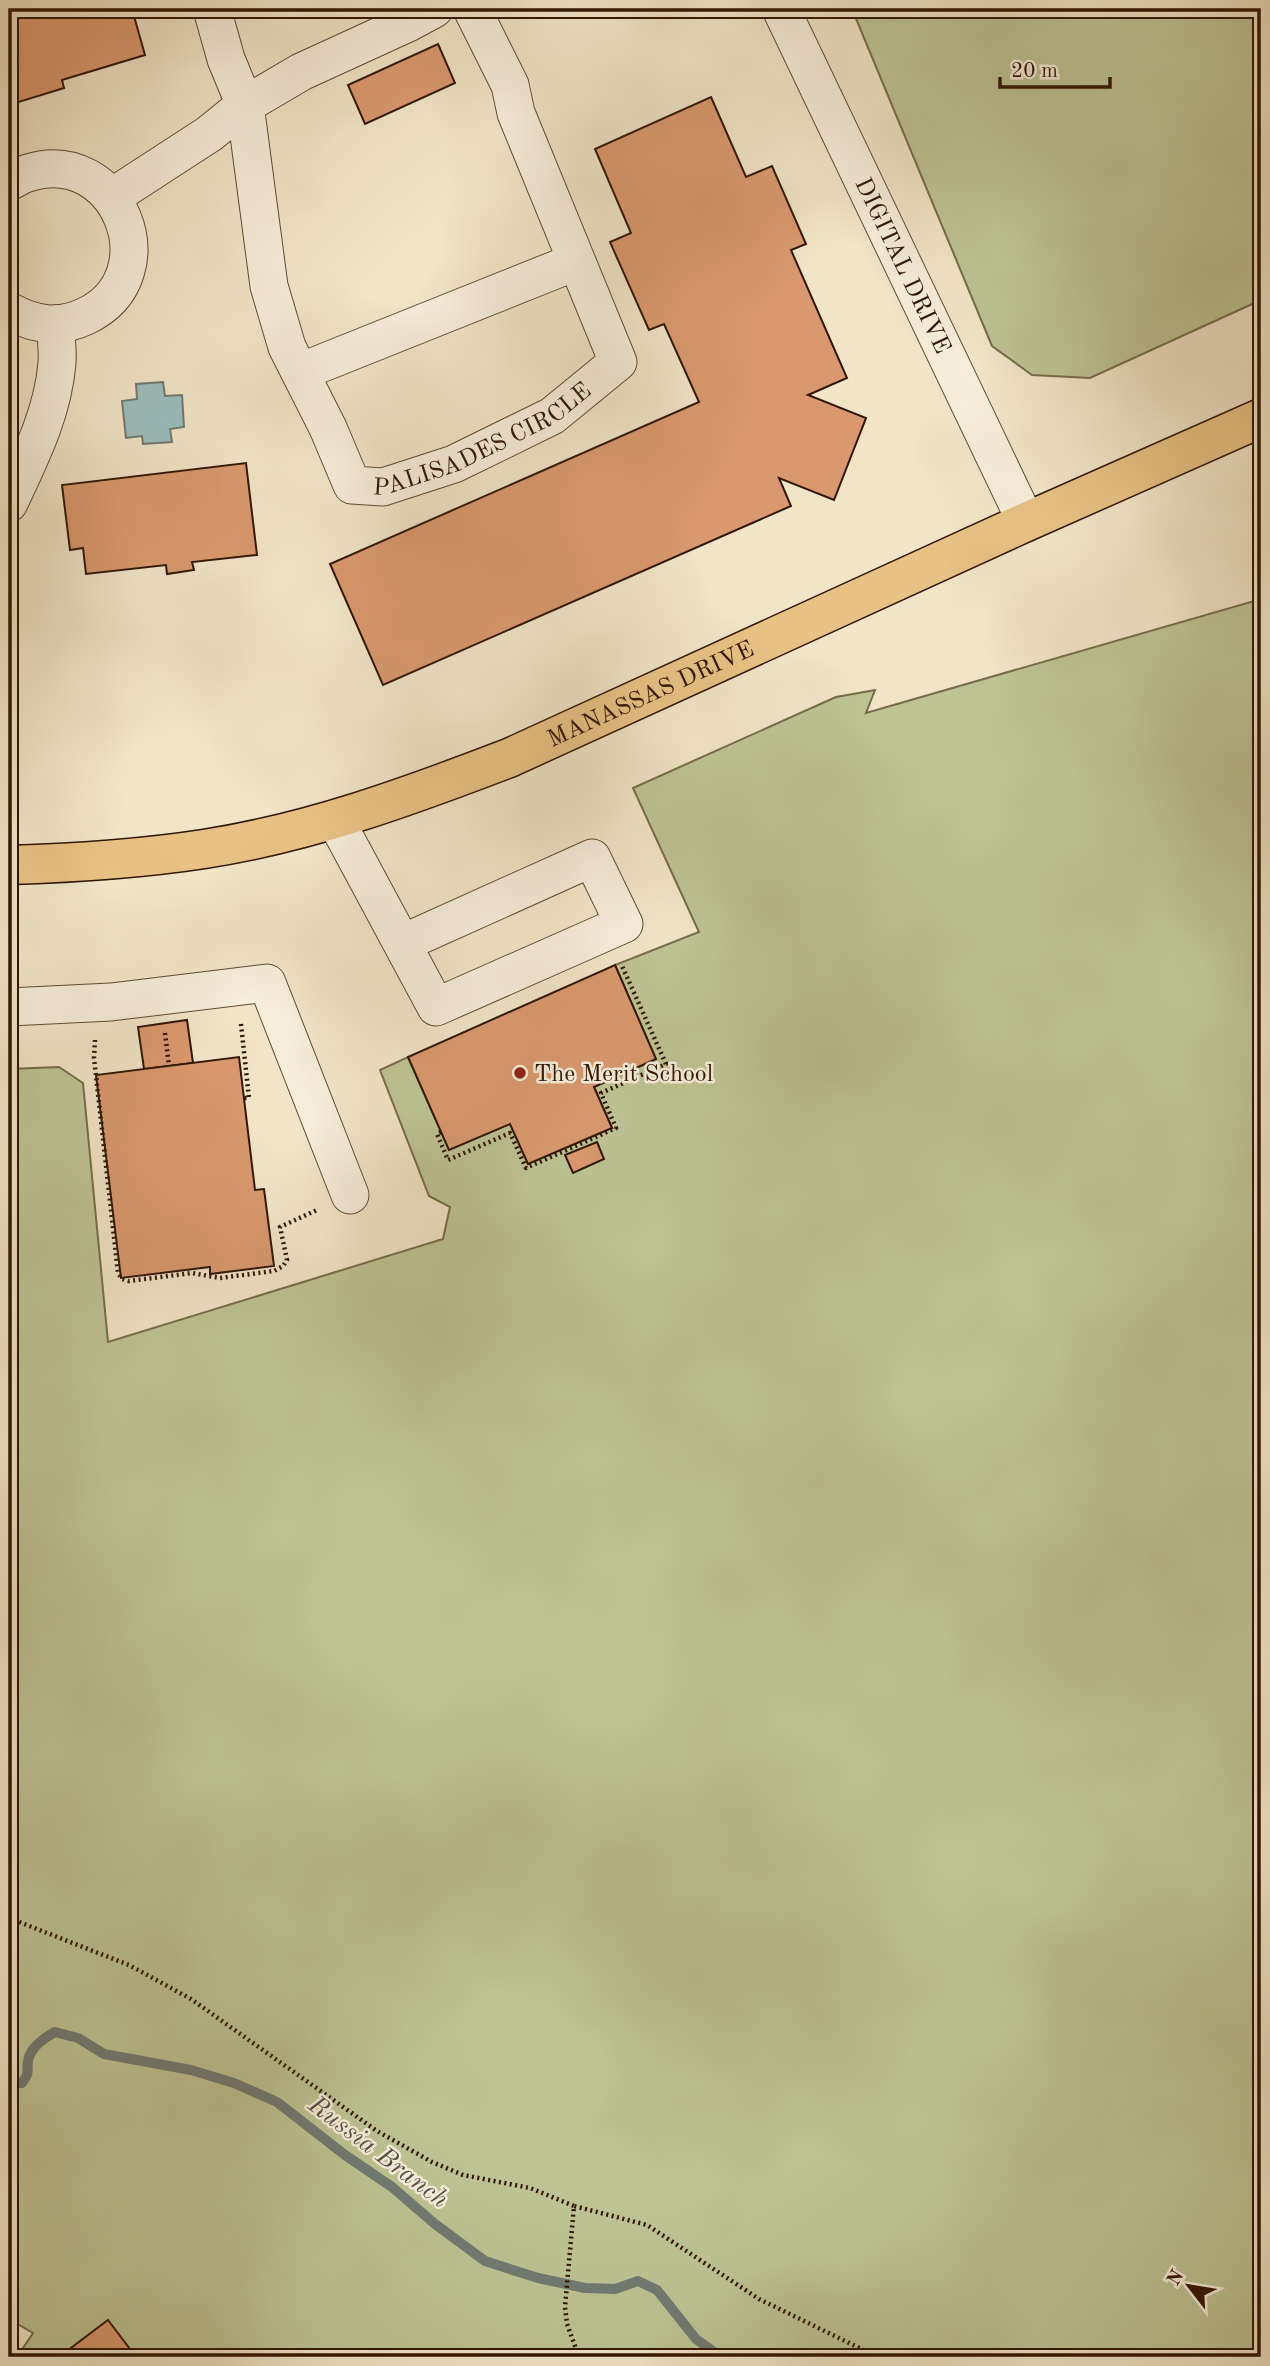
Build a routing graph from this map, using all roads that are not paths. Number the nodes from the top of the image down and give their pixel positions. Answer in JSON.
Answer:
{"nodes":[{"id":1,"x":212,"y":9,"type":"edge"},
{"id":2,"x":434,"y":9,"type":"edge"},
{"id":3,"x":472,"y":9,"type":"edge"},
{"id":4,"x":781,"y":9,"type":"edge"},
{"id":5,"x":245,"y":105,"type":"junction"},
{"id":6,"x":9,"y":183,"type":"edge"},
{"id":7,"x":112,"y":197,"type":"junction"},
{"id":8,"x":575,"y":262,"type":"junction"},
{"id":9,"x":9,"y":312,"type":"edge"},
{"id":10,"x":55,"y":324,"type":"junction"},
{"id":11,"x":300,"y":372,"type":"junction"},
{"id":12,"x":1261,"y":418,"type":"edge"},
{"id":13,"x":9,"y":503,"type":"edge"},
{"id":14,"x":1026,"y":522,"type":"junction"},
{"id":15,"x":335,"y":819,"type":"junction"},
{"id":16,"x":9,"y":865,"type":"edge"},
{"id":17,"x":403,"y":943,"type":"junction"},
{"id":18,"x":9,"y":1007,"type":"edge"},
{"id":19,"x":350,"y":1195,"type":"road end"}],
"edges":[{"from":1,"to":5,"type":"street","name":"PALISADES CIRCLE"},
{"from":2,"to":5,"type":"street"},
{"from":3,"to":8,"type":"street","name":"PALISADES CIRCLE"},
{"from":4,"to":14,"type":"street","name":"DIGITAL DRIVE"},
{"from":5,"to":7,"type":"street"},
{"from":5,"to":11,"type":"street","name":"PALISADES CIRCLE"},
{"from":6,"to":7,"type":"street"},
{"from":7,"to":10,"type":"street"},
{"from":8,"to":11,"type":"street"},
{"from":8,"to":11,"type":"street","name":"PALISADES CIRCLE"},
{"from":9,"to":10,"type":"street"},
{"from":10,"to":13,"type":"street"},
{"from":12,"to":14,"type":"main road","name":"MANASSAS DRIVE"},
{"from":14,"to":15,"type":"main road","name":"MANASSAS DRIVE"},
{"from":15,"to":16,"type":"main road","name":"MANASSAS DRIVE"},
{"from":15,"to":17,"type":"street"},
{"from":17,"to":17,"type":"street"},
{"from":18,"to":19,"type":"street"}]}
